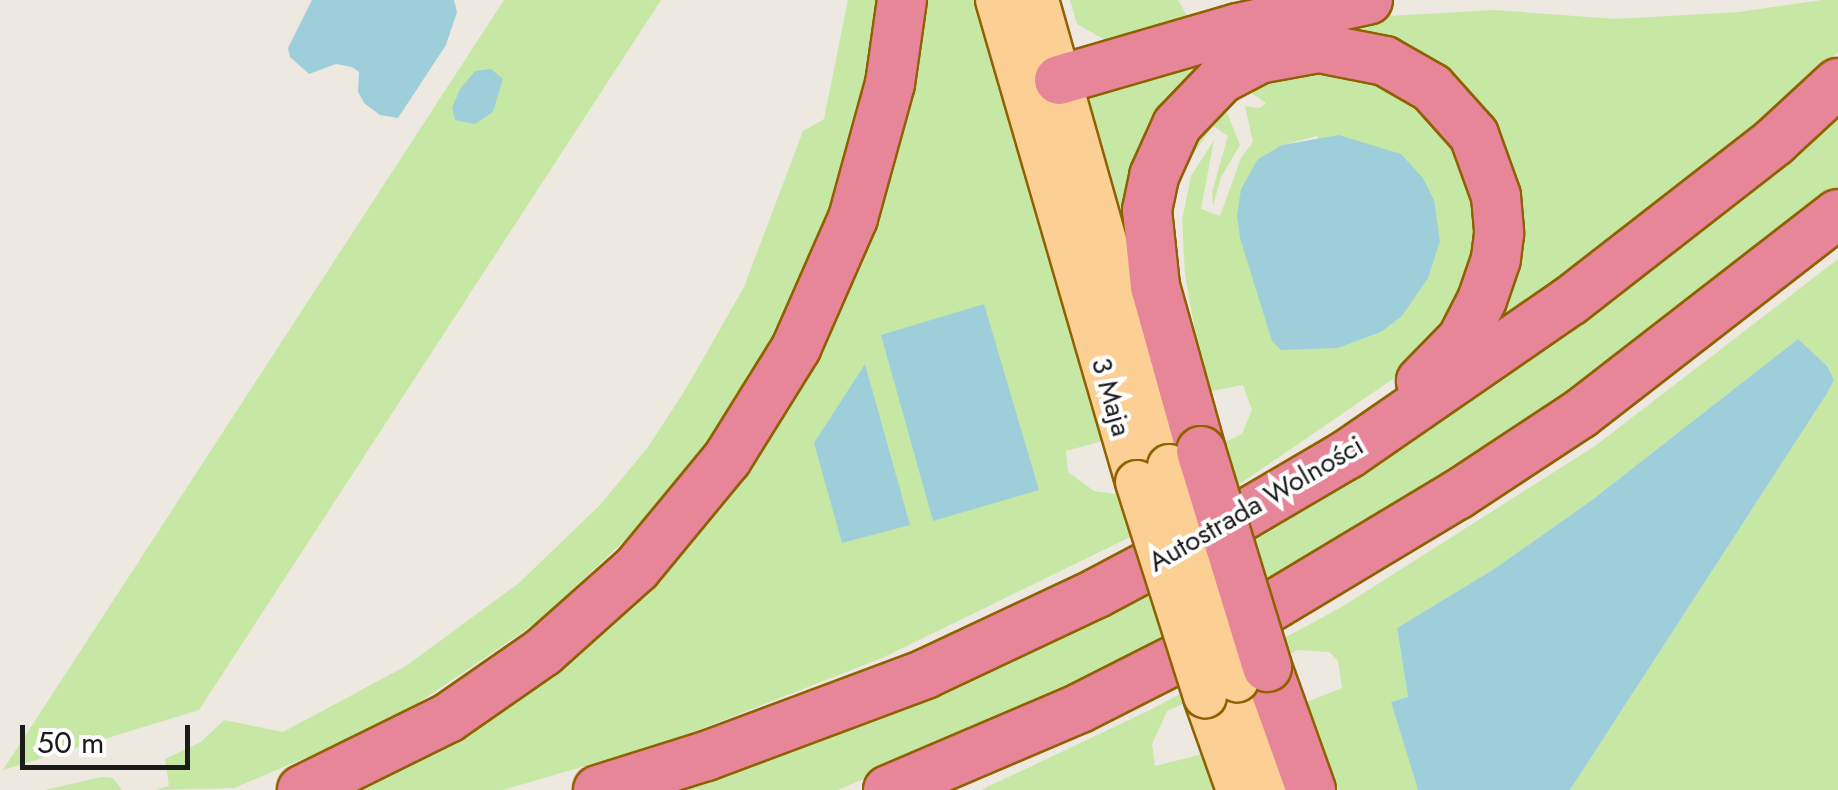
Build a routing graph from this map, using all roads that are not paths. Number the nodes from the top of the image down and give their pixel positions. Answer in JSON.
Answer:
{"nodes":[{"id":1,"x":902,"y":0,"type":"edge"},
{"id":2,"x":996,"y":0,"type":"edge"},
{"id":3,"x":1037,"y":0,"type":"edge"},
{"id":4,"x":1368,"y":0,"type":"edge"},
{"id":5,"x":1059,"y":80,"type":"junction"},
{"id":6,"x":1838,"y":82,"type":"edge"},
{"id":7,"x":1035,"y":140,"type":"junction"},
{"id":8,"x":1838,"y":214,"type":"edge"},
{"id":9,"x":1348,"y":454,"type":"junction"},
{"id":10,"x":1169,"y":466,"type":"junction"},
{"id":11,"x":1236,"y":682,"type":"junction"},
{"id":12,"x":1080,"y":708,"type":"junction"},
{"id":13,"x":302,"y":790,"type":"edge"},
{"id":14,"x":598,"y":790,"type":"edge"},
{"id":15,"x":888,"y":790,"type":"edge"},
{"id":16,"x":940,"y":790,"type":"edge"},
{"id":17,"x":1238,"y":790,"type":"edge"},
{"id":18,"x":1275,"y":790,"type":"edge"},
{"id":19,"x":1310,"y":790,"type":"edge"}],
"edges":[{"from":1,"to":13,"type":"highway"},
{"from":2,"to":7,"type":"main road","name":"3 Maja"},
{"from":3,"to":5,"type":"main road","name":"3 Maja"},
{"from":4,"to":5,"type":"highway"},
{"from":5,"to":7,"type":"main road"},
{"from":5,"to":10,"type":"main road","name":"3 Maja"},
{"from":6,"to":9,"type":"highway","name":"Autostrada Wolności"},
{"from":7,"to":10,"type":"main road","name":"3 Maja"},
{"from":8,"to":12,"type":"highway"},
{"from":9,"to":10,"type":"highway"},
{"from":9,"to":14,"type":"highway","name":"Autostrada Wolności"},
{"from":10,"to":11,"type":"highway","bridge":true},
{"from":10,"to":11,"type":"main road","name":"3 Maja","bridge":true},
{"from":11,"to":17,"type":"main road","name":"3 Maja"},
{"from":11,"to":18,"type":"main road","name":"3 Maja"},
{"from":11,"to":19,"type":"highway"},
{"from":12,"to":15,"type":"highway"},
{"from":12,"to":16,"type":"highway"}]}
